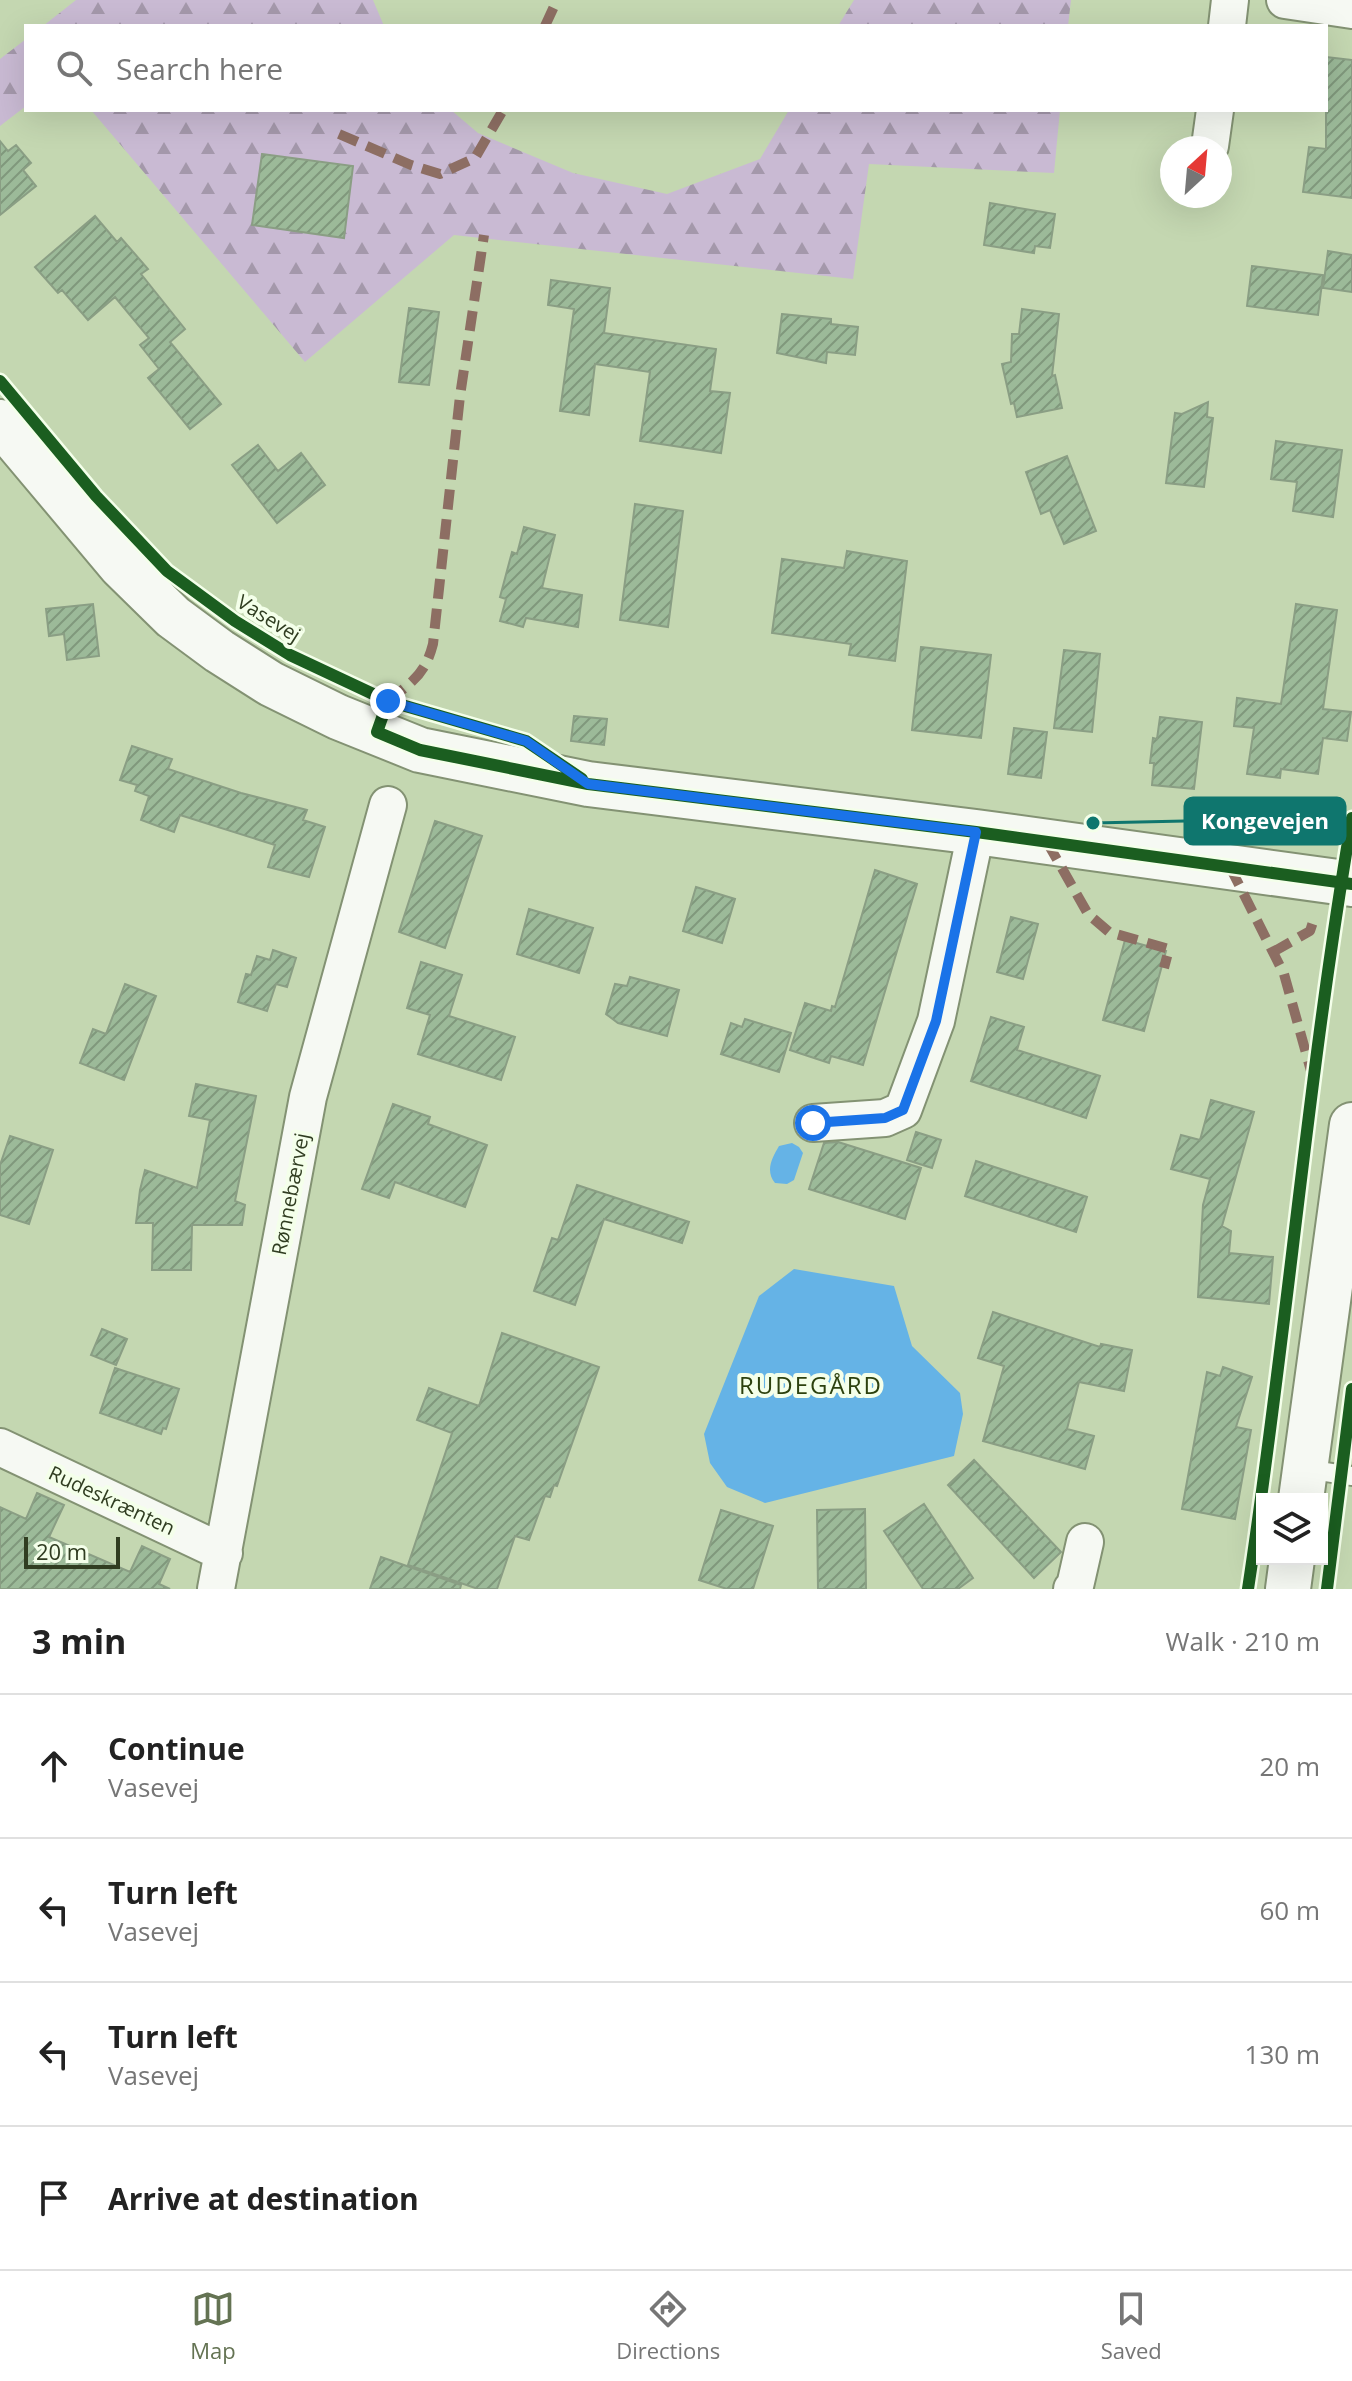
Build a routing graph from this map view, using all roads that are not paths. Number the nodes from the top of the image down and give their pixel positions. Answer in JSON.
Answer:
{"nodes":[{"id":1,"x":1230,"y":0,"type":"edge"},
{"id":2,"x":1285,"y":0,"type":"edge"},
{"id":3,"x":1352,"y":10,"type":"edge"},
{"id":4,"x":1227,"y":24,"type":"edge"},
{"id":5,"x":1215,"y":112,"type":"edge"},
{"id":6,"x":1211,"y":136,"type":"edge"},
{"id":7,"x":0,"y":422,"type":"edge"},
{"id":8,"x":388,"y":805,"type":"dead end"},
{"id":9,"x":976,"y":832,"type":"junction"},
{"id":10,"x":1352,"y":884,"type":"edge"},
{"id":11,"x":813,"y":1123,"type":"dead end"},
{"id":12,"x":1352,"y":1125,"type":"edge"},
{"id":13,"x":0,"y":1447,"type":"edge"},
{"id":14,"x":1352,"y":1476,"type":"edge"},
{"id":15,"x":1304,"y":1484,"type":"edge"},
{"id":16,"x":1085,"y":1542,"type":"dead end"},
{"id":17,"x":224,"y":1553,"type":"junction"},
{"id":18,"x":1291,"y":1565,"type":"edge"},
{"id":19,"x":1078,"y":1588,"type":"edge"},
{"id":20,"x":216,"y":1589,"type":"edge"},
{"id":21,"x":1288,"y":1589,"type":"edge"}],
"edges":[{"from":1,"to":4,"type":"street"},
{"from":2,"to":3,"type":"street"},
{"from":5,"to":6,"type":"street"},
{"from":7,"to":9,"type":"street"},
{"from":8,"to":17,"type":"street","name":"Rønnebærvej"},
{"from":9,"to":10,"type":"street"},
{"from":9,"to":11,"type":"street"},
{"from":12,"to":15,"type":"street"},
{"from":13,"to":17,"type":"street","name":"Rudeskrænten"},
{"from":14,"to":15,"type":"lane"},
{"from":16,"to":19,"type":"street"},
{"from":17,"to":20,"type":"street","name":"Rønnebærvej"},
{"from":18,"to":21,"type":"street"}]}
